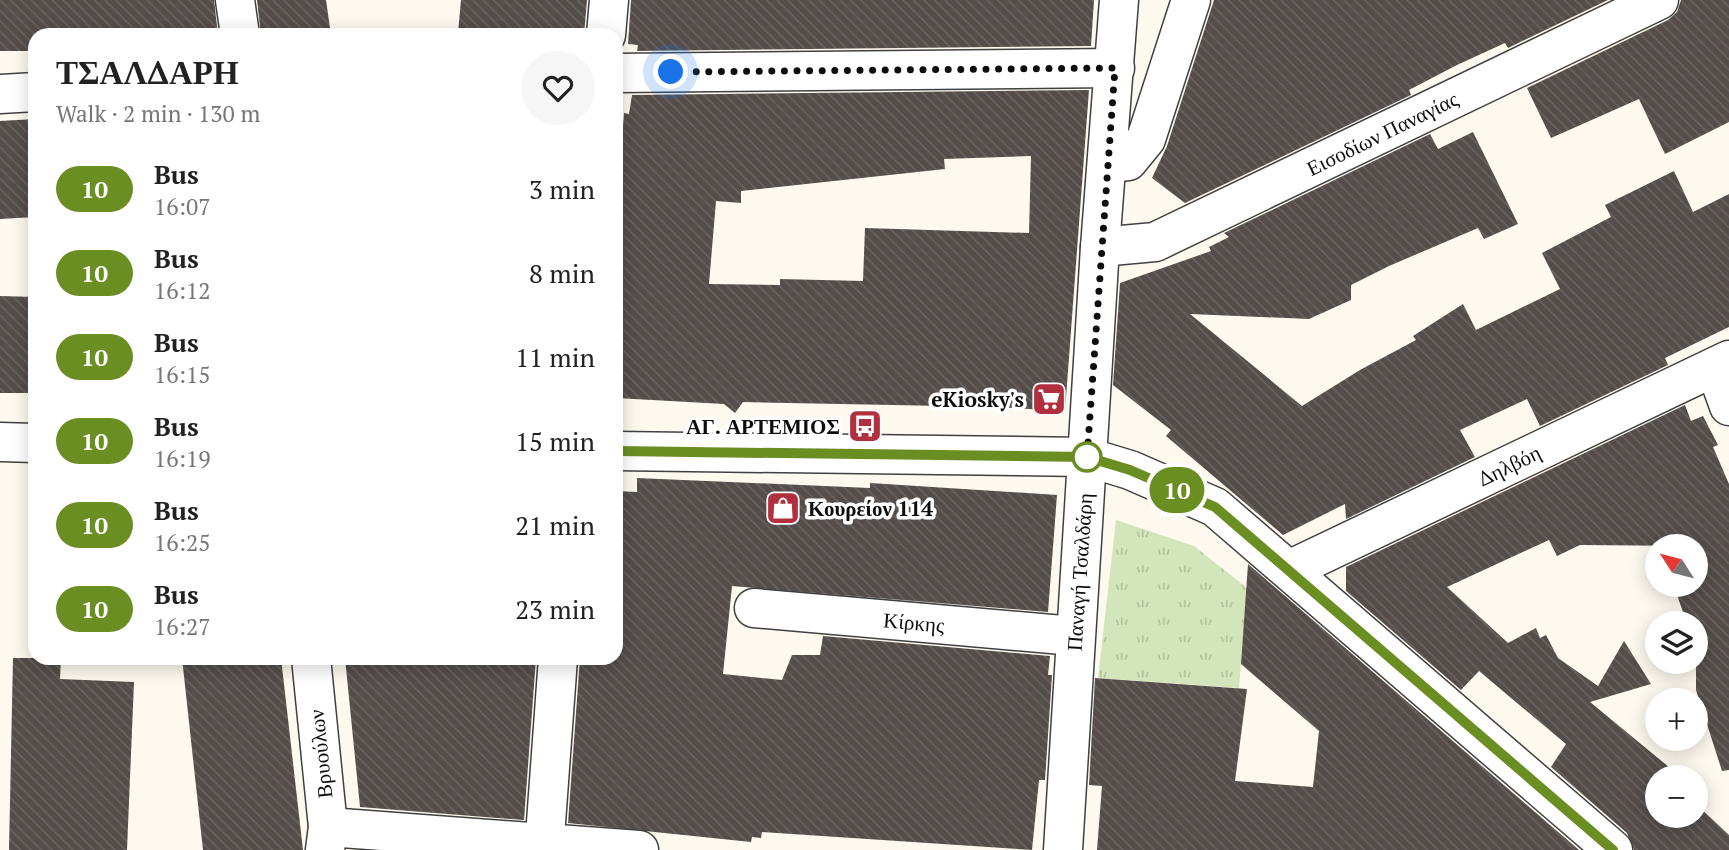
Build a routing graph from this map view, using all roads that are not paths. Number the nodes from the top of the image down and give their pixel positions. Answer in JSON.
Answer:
{"nodes":[{"id":1,"x":235,"y":0,"type":"edge"},
{"id":2,"x":609,"y":0,"type":"edge"},
{"id":3,"x":1119,"y":0,"type":"edge"},
{"id":4,"x":1191,"y":0,"type":"edge"},
{"id":5,"x":1659,"y":0,"type":"edge"},
{"id":6,"x":239,"y":28,"type":"edge"},
{"id":7,"x":607,"y":28,"type":"edge"},
{"id":8,"x":1115,"y":68,"type":"junction"},
{"id":9,"x":623,"y":73,"type":"edge"},
{"id":10,"x":28,"y":92,"type":"edge"},
{"id":11,"x":0,"y":94,"type":"edge"},
{"id":12,"x":1107,"y":163,"type":"junction"},
{"id":13,"x":1100,"y":247,"type":"junction"},
{"id":14,"x":1722,"y":363,"type":"edge"},
{"id":15,"x":1729,"y":407,"type":"edge"},
{"id":16,"x":0,"y":442,"type":"edge"},
{"id":17,"x":28,"y":443,"type":"edge"},
{"id":18,"x":623,"y":451,"type":"edge"},
{"id":19,"x":1087,"y":457,"type":"junction"},
{"id":20,"x":1289,"y":570,"type":"junction"},
{"id":21,"x":754,"y":608,"type":"dead end"},
{"id":22,"x":1074,"y":636,"type":"junction"},
{"id":23,"x":312,"y":665,"type":"edge"},
{"id":24,"x":557,"y":665,"type":"edge"},
{"id":25,"x":326,"y":839,"type":"edge"},
{"id":26,"x":544,"y":846,"type":"edge"},
{"id":27,"x":639,"y":850,"type":"edge"},
{"id":28,"x":1063,"y":850,"type":"edge"},
{"id":29,"x":1613,"y":850,"type":"edge"}],
"edges":[{"from":1,"to":6,"type":"street"},
{"from":2,"to":7,"type":"street"},
{"from":3,"to":8,"type":"street","name":"Παναγή Τσαλδάρη"},
{"from":4,"to":12,"type":"street"},
{"from":5,"to":13,"type":"street","name":"Εισοδίων Παναγίας"},
{"from":8,"to":9,"type":"street"},
{"from":8,"to":12,"type":"street","name":"Παναγή Τσαλδάρη"},
{"from":10,"to":11,"type":"street"},
{"from":12,"to":13,"type":"street","name":"Παναγή Τσαλδάρη"},
{"from":13,"to":19,"type":"street","name":"Παναγή Τσαλδάρη"},
{"from":14,"to":15,"type":"street"},
{"from":14,"to":20,"type":"street","name":"Δηλβόη"},
{"from":16,"to":17,"type":"street"},
{"from":18,"to":19,"type":"street"},
{"from":19,"to":20,"type":"street"},
{"from":19,"to":22,"type":"street","name":"Παναγή Τσαλδάρη"},
{"from":20,"to":29,"type":"street"},
{"from":21,"to":22,"type":"street","name":"Κίρκης"},
{"from":22,"to":28,"type":"street","name":"Παναγή Τσαλδάρη"},
{"from":23,"to":25,"type":"street","name":"Βρυούλων"},
{"from":24,"to":26,"type":"street"},
{"from":25,"to":26,"type":"street"},
{"from":26,"to":27,"type":"street"}]}
